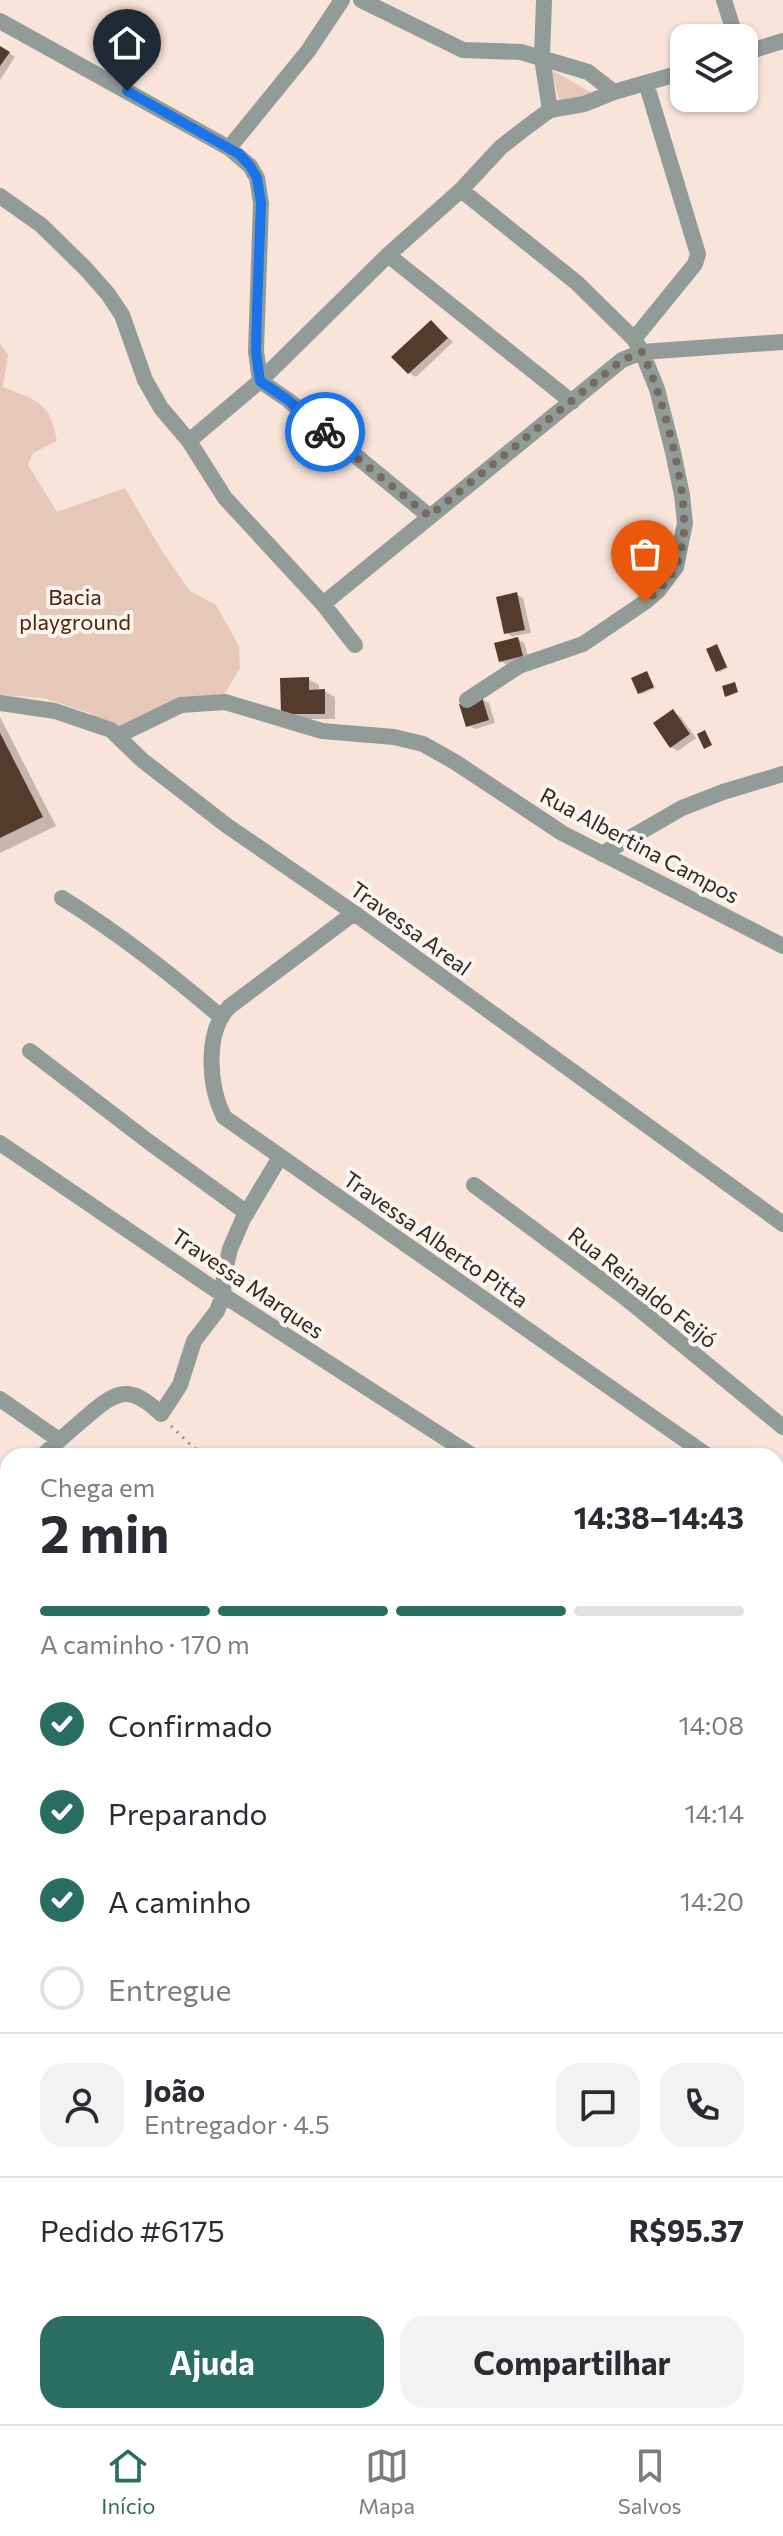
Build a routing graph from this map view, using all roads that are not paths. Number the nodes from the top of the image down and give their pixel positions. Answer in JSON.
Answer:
{"nodes":[{"id":1,"x":342,"y":0,"type":"edge"},
{"id":2,"x":361,"y":0,"type":"edge"},
{"id":3,"x":544,"y":0,"type":"edge"},
{"id":4,"x":724,"y":0,"type":"edge"},
{"id":5,"x":0,"y":21,"type":"edge"},
{"id":6,"x":732,"y":24,"type":"edge"},
{"id":7,"x":783,"y":41,"type":"edge"},
{"id":8,"x":758,"y":49,"type":"edge"},
{"id":9,"x":542,"y":58,"type":"junction"},
{"id":10,"x":670,"y":76,"type":"edge"},
{"id":11,"x":646,"y":83,"type":"junction"},
{"id":12,"x":614,"y":92,"type":"junction"},
{"id":13,"x":550,"y":110,"type":"junction"},
{"id":14,"x":229,"y":148,"type":"junction"},
{"id":15,"x":461,"y":190,"type":"junction"},
{"id":16,"x":0,"y":196,"type":"edge"},
{"id":17,"x":388,"y":255,"type":"junction"},
{"id":18,"x":783,"y":342,"type":"edge"},
{"id":19,"x":638,"y":345,"type":"junction"},
{"id":20,"x":260,"y":381,"type":"junction"},
{"id":21,"x":572,"y":402,"type":"junction"},
{"id":22,"x":189,"y":441,"type":"junction"},
{"id":23,"x":429,"y":516,"type":"junction"},
{"id":24,"x":323,"y":604,"type":"junction"},
{"id":25,"x":355,"y":645,"type":"dead end"},
{"id":26,"x":467,"y":700,"type":"dead end"},
{"id":27,"x":0,"y":703,"type":"edge"},
{"id":28,"x":117,"y":736,"type":"junction"},
{"id":29,"x":783,"y":774,"type":"edge"},
{"id":30,"x":602,"y":854,"type":"junction"},
{"id":31,"x":62,"y":898,"type":"dead end"},
{"id":32,"x":354,"y":913,"type":"junction"},
{"id":33,"x":783,"y":946,"type":"edge"},
{"id":34,"x":220,"y":1016,"type":"junction"},
{"id":35,"x":30,"y":1051,"type":"dead end"},
{"id":36,"x":0,"y":1143,"type":"edge"},
{"id":37,"x":280,"y":1157,"type":"junction"},
{"id":38,"x":474,"y":1185,"type":"dead end"},
{"id":39,"x":247,"y":1213,"type":"junction"},
{"id":40,"x":783,"y":1224,"type":"edge"},
{"id":41,"x":223,"y":1295,"type":"junction"},
{"id":42,"x":0,"y":1399,"type":"edge"},
{"id":43,"x":783,"y":1427,"type":"edge"},
{"id":44,"x":59,"y":1440,"type":"junction"},
{"id":45,"x":50,"y":1448,"type":"edge"},
{"id":46,"x":461,"y":1448,"type":"edge"},
{"id":47,"x":697,"y":1448,"type":"edge"}],
"edges":[{"from":1,"to":14,"type":"street"},
{"from":2,"to":9,"type":"street"},
{"from":3,"to":9,"type":"street"},
{"from":4,"to":6,"type":"street"},
{"from":5,"to":14,"type":"street"},
{"from":7,"to":8,"type":"street"},
{"from":9,"to":12,"type":"street"},
{"from":9,"to":13,"type":"street"},
{"from":10,"to":11,"type":"street"},
{"from":11,"to":12,"type":"street"},
{"from":11,"to":19,"type":"street"},
{"from":12,"to":13,"type":"street"},
{"from":13,"to":15,"type":"street"},
{"from":14,"to":20,"type":"street"},
{"from":15,"to":17,"type":"street"},
{"from":15,"to":19,"type":"street"},
{"from":16,"to":22,"type":"street"},
{"from":17,"to":20,"type":"street"},
{"from":17,"to":21,"type":"street"},
{"from":18,"to":19,"type":"street"},
{"from":19,"to":21,"type":"street"},
{"from":19,"to":26,"type":"street"},
{"from":20,"to":22,"type":"street"},
{"from":20,"to":23,"type":"street"},
{"from":21,"to":23,"type":"street"},
{"from":22,"to":24,"type":"street"},
{"from":23,"to":24,"type":"street"},
{"from":24,"to":25,"type":"street"},
{"from":27,"to":28,"type":"street","name":"Travessa Areal"},
{"from":28,"to":30,"type":"street","name":"Rua Albertina Campos"},
{"from":28,"to":32,"type":"street","name":"Travessa Areal"},
{"from":29,"to":30,"type":"street"},
{"from":30,"to":33,"type":"street","name":"Rua Albertina Campos"},
{"from":31,"to":34,"type":"street"},
{"from":32,"to":34,"type":"street"},
{"from":32,"to":40,"type":"street","name":"Travessa Areal"},
{"from":34,"to":37,"type":"street","name":"Travessa Alberto Pitta"},
{"from":35,"to":39,"type":"street"},
{"from":36,"to":41,"type":"street","name":"Travessa Marques"},
{"from":37,"to":39,"type":"street"},
{"from":37,"to":47,"type":"street","name":"Travessa Alberto Pitta"},
{"from":38,"to":43,"type":"street","name":"Rua Reinaldo Feijó"},
{"from":39,"to":41,"type":"street"},
{"from":41,"to":44,"type":"street"},
{"from":41,"to":46,"type":"street","name":"Travessa Marques"},
{"from":42,"to":44,"type":"street"},
{"from":44,"to":45,"type":"street"}]}
